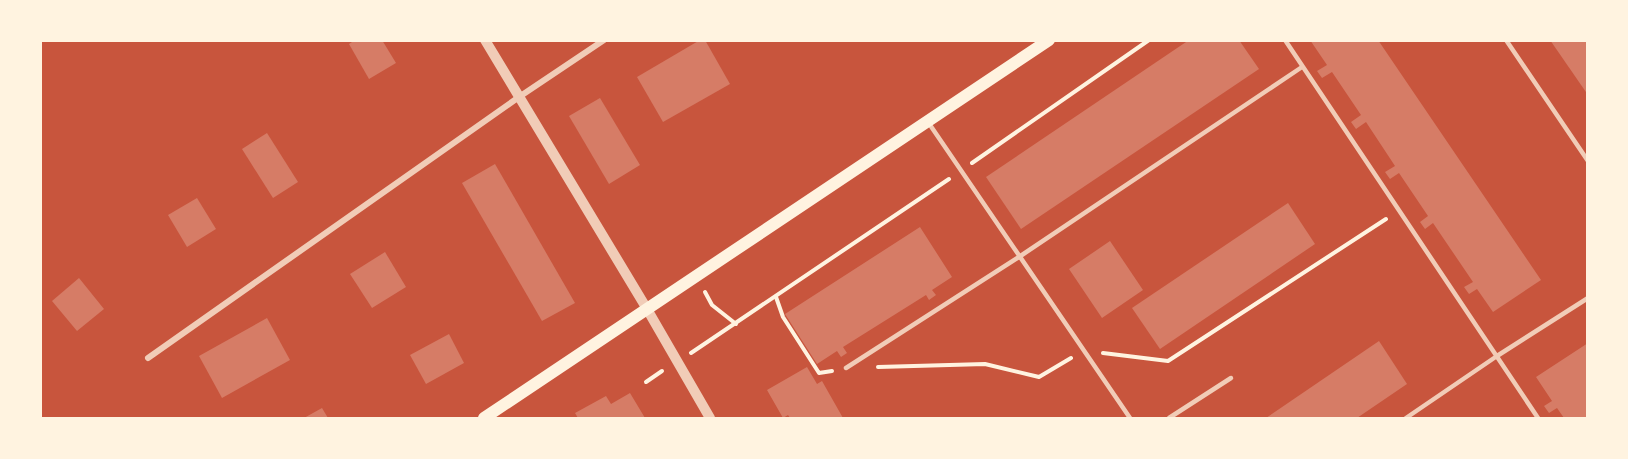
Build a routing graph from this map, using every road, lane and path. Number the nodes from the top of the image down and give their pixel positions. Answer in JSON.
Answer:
{"nodes":[{"id":1,"x":485,"y":40,"type":"edge"},
{"id":2,"x":1049,"y":40,"type":"edge"},
{"id":3,"x":1149,"y":40,"type":"edge"},
{"id":4,"x":1285,"y":40,"type":"edge"},
{"id":5,"x":1506,"y":40,"type":"edge"},
{"id":6,"x":603,"y":41,"type":"edge"},
{"id":7,"x":1302,"y":67,"type":"junction"},
{"id":8,"x":519,"y":97,"type":"junction"},
{"id":9,"x":928,"y":122,"type":"junction"},
{"id":10,"x":1587,"y":161,"type":"edge"},
{"id":11,"x":961,"y":171,"type":"junction"},
{"id":12,"x":1019,"y":257,"type":"junction"},
{"id":13,"x":1587,"y":298,"type":"edge"},
{"id":14,"x":646,"y":309,"type":"junction"},
{"id":15,"x":1497,"y":356,"type":"junction"},
{"id":16,"x":148,"y":358,"type":"dead end"},
{"id":17,"x":677,"y":362,"type":"junction"},
{"id":18,"x":846,"y":368,"type":"dead end"},
{"id":19,"x":1231,"y":378,"type":"dead end"},
{"id":20,"x":646,"y":382,"type":"dead end"},
{"id":21,"x":484,"y":418,"type":"edge"},
{"id":22,"x":710,"y":418,"type":"edge"},
{"id":23,"x":1130,"y":418,"type":"edge"},
{"id":24,"x":1169,"y":418,"type":"edge"},
{"id":25,"x":1406,"y":418,"type":"edge"},
{"id":26,"x":1538,"y":418,"type":"edge"}],
"edges":[{"from":1,"to":8,"type":"street"},
{"from":2,"to":9,"type":"main road"},
{"from":3,"to":11,"type":"path"},
{"from":4,"to":7,"type":"lane"},
{"from":5,"to":10,"type":"lane"},
{"from":6,"to":8,"type":"street"},
{"from":7,"to":12,"type":"lane"},
{"from":7,"to":15,"type":"lane"},
{"from":8,"to":14,"type":"street"},
{"from":8,"to":16,"type":"street"},
{"from":9,"to":11,"type":"lane"},
{"from":9,"to":14,"type":"main road"},
{"from":11,"to":12,"type":"lane"},
{"from":11,"to":17,"type":"path"},
{"from":12,"to":18,"type":"lane"},
{"from":12,"to":23,"type":"lane"},
{"from":13,"to":15,"type":"lane"},
{"from":14,"to":17,"type":"street"},
{"from":14,"to":21,"type":"main road"},
{"from":15,"to":25,"type":"lane"},
{"from":15,"to":26,"type":"lane"},
{"from":17,"to":20,"type":"path"},
{"from":17,"to":22,"type":"street"},
{"from":19,"to":24,"type":"lane"}]}
